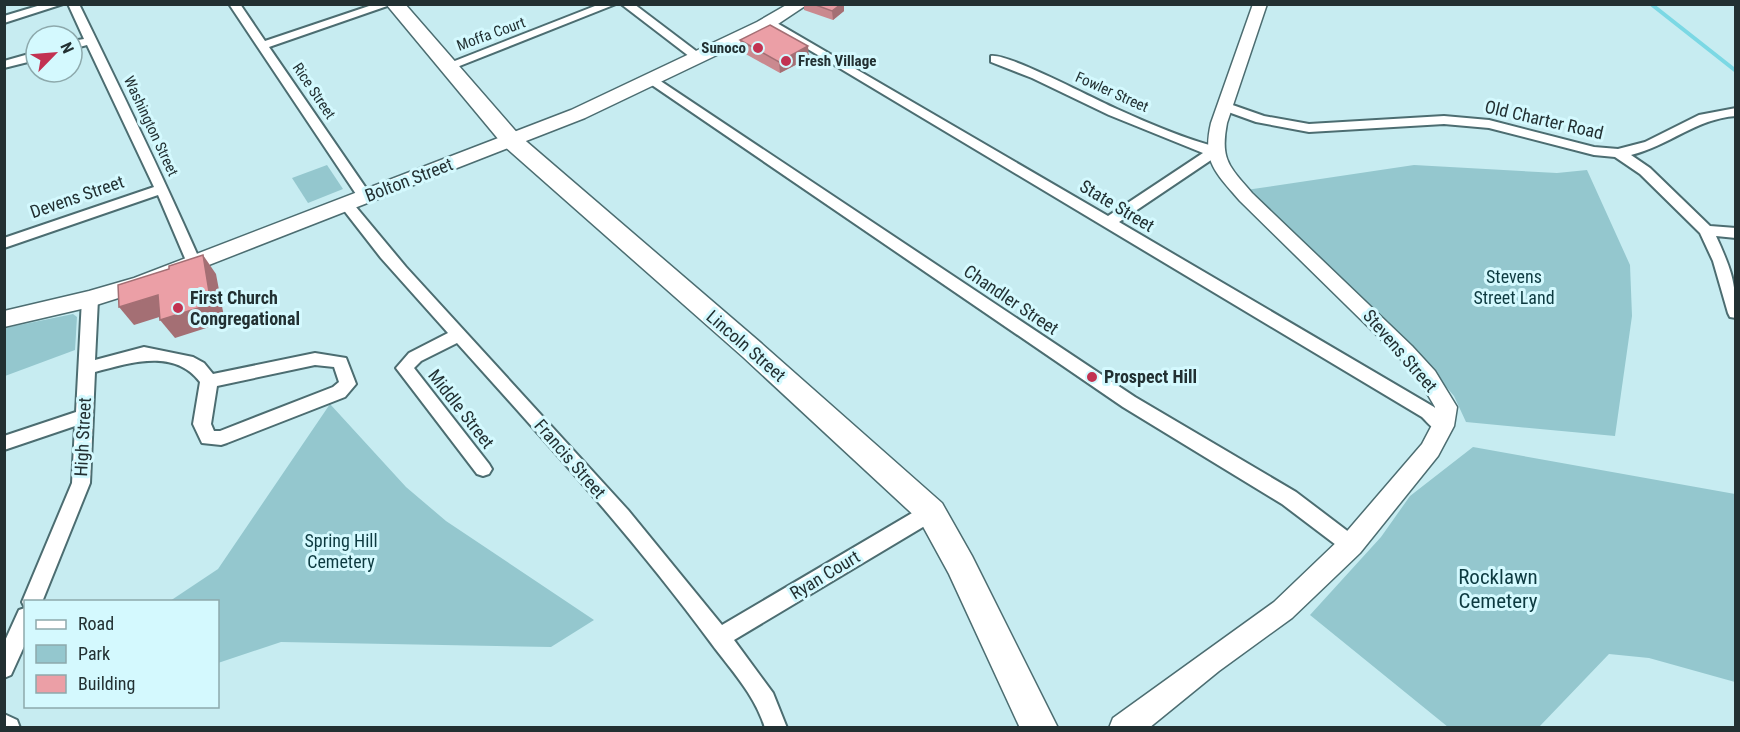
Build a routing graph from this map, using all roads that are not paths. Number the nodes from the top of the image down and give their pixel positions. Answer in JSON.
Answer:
{"nodes":[{"id":1,"x":58,"y":4,"type":"edge"},
{"id":2,"x":74,"y":4,"type":"edge"},
{"id":3,"x":234,"y":4,"type":"edge"},
{"id":4,"x":388,"y":4,"type":"edge"},
{"id":5,"x":395,"y":4,"type":"edge"},
{"id":6,"x":611,"y":4,"type":"edge"},
{"id":7,"x":626,"y":4,"type":"edge"},
{"id":8,"x":800,"y":4,"type":"edge"},
{"id":9,"x":1260,"y":4,"type":"edge"},
{"id":10,"x":4,"y":20,"type":"edge"},
{"id":11,"x":770,"y":22,"type":"junction"},
{"id":12,"x":92,"y":40,"type":"junction"},
{"id":13,"x":84,"y":42,"type":"edge"},
{"id":14,"x":263,"y":45,"type":"junction"},
{"id":15,"x":698,"y":57,"type":"junction"},
{"id":16,"x":24,"y":59,"type":"edge"},
{"id":17,"x":995,"y":59,"type":"dead end"},
{"id":18,"x":4,"y":65,"type":"edge"},
{"id":19,"x":448,"y":66,"type":"junction"},
{"id":20,"x":653,"y":80,"type":"junction"},
{"id":21,"x":1224,"y":106,"type":"junction"},
{"id":22,"x":1736,"y":112,"type":"edge"},
{"id":23,"x":512,"y":141,"type":"junction"},
{"id":24,"x":1215,"y":152,"type":"junction"},
{"id":25,"x":1618,"y":153,"type":"junction"},
{"id":26,"x":162,"y":189,"type":"junction"},
{"id":27,"x":365,"y":197,"type":"junction"},
{"id":28,"x":346,"y":204,"type":"junction"},
{"id":29,"x":1108,"y":223,"type":"junction"},
{"id":30,"x":1706,"y":231,"type":"junction"},
{"id":31,"x":1736,"y":233,"type":"edge"},
{"id":32,"x":4,"y":243,"type":"edge"},
{"id":33,"x":194,"y":263,"type":"junction"},
{"id":34,"x":90,"y":300,"type":"junction"},
{"id":35,"x":1736,"y":313,"type":"edge"},
{"id":36,"x":4,"y":319,"type":"edge"},
{"id":37,"x":459,"y":335,"type":"junction"},
{"id":38,"x":87,"y":368,"type":"junction"},
{"id":39,"x":209,"y":381,"type":"junction"},
{"id":40,"x":84,"y":416,"type":"junction"},
{"id":41,"x":1443,"y":426,"type":"junction"},
{"id":42,"x":4,"y":443,"type":"edge"},
{"id":43,"x":483,"y":469,"type":"dead end"},
{"id":44,"x":931,"y":512,"type":"junction"},
{"id":45,"x":1351,"y":545,"type":"junction"},
{"id":46,"x":33,"y":600,"type":"edge"},
{"id":47,"x":24,"y":622,"type":"edge"},
{"id":48,"x":719,"y":638,"type":"junction"},
{"id":49,"x":4,"y":668,"type":"edge"},
{"id":50,"x":4,"y":725,"type":"edge"},
{"id":51,"x":9,"y":728,"type":"edge"},
{"id":52,"x":776,"y":728,"type":"edge"},
{"id":53,"x":1040,"y":728,"type":"edge"},
{"id":54,"x":1123,"y":728,"type":"edge"}],
"edges":[{"from":1,"to":10,"type":"street"},
{"from":2,"to":12,"type":"street","name":"Washington Street"},
{"from":3,"to":14,"type":"street","name":"Rice Street"},
{"from":4,"to":14,"type":"street"},
{"from":5,"to":19,"type":"main road","name":"Lincoln Street"},
{"from":6,"to":19,"type":"street","name":"Moffa Court"},
{"from":7,"to":15,"type":"street"},
{"from":8,"to":11,"type":"main road","name":"Bolton Street"},
{"from":9,"to":21,"type":"street"},
{"from":11,"to":15,"type":"main road","name":"Bolton Street"},
{"from":11,"to":29,"type":"street","name":"State Street"},
{"from":12,"to":13,"type":"street"},
{"from":12,"to":26,"type":"street","name":"Washington Street"},
{"from":14,"to":27,"type":"street","name":"Rice Street"},
{"from":15,"to":20,"type":"main road","name":"Bolton Street"},
{"from":16,"to":18,"type":"street"},
{"from":17,"to":24,"type":"street","name":"Fowler Street"},
{"from":19,"to":23,"type":"main road","name":"Lincoln Street"},
{"from":20,"to":23,"type":"main road","name":"Bolton Street"},
{"from":20,"to":45,"type":"street","name":"Chandler Street"},
{"from":21,"to":24,"type":"street"},
{"from":21,"to":25,"type":"street","name":"Old Charter Road"},
{"from":22,"to":25,"type":"street"},
{"from":23,"to":27,"type":"main road","name":"Bolton Street"},
{"from":23,"to":44,"type":"main road","name":"Lincoln Street"},
{"from":24,"to":29,"type":"street"},
{"from":24,"to":41,"type":"street","name":"Stevens Street"},
{"from":25,"to":30,"type":"street","name":"Old Charter Road"},
{"from":26,"to":32,"type":"street","name":"Devens Street"},
{"from":26,"to":33,"type":"street","name":"Washington Street"},
{"from":27,"to":28,"type":"main road","name":"Bolton Street"},
{"from":28,"to":33,"type":"main road","name":"Bolton Street"},
{"from":28,"to":37,"type":"street","name":"Francis Street"},
{"from":29,"to":41,"type":"street","name":"State Street"},
{"from":30,"to":31,"type":"street"},
{"from":30,"to":35,"type":"street","name":"Old Charter Road"},
{"from":33,"to":34,"type":"main road","name":"Bolton Street"},
{"from":34,"to":36,"type":"main road","name":"Bolton Street"},
{"from":34,"to":38,"type":"street","name":"High Street"},
{"from":37,"to":43,"type":"street","name":"Middle Street"},
{"from":37,"to":48,"type":"street","name":"Francis Street"},
{"from":38,"to":39,"type":"street"},
{"from":38,"to":40,"type":"street","name":"High Street"},
{"from":39,"to":39,"type":"street"},
{"from":40,"to":42,"type":"street"},
{"from":40,"to":46,"type":"street","name":"High Street"},
{"from":41,"to":45,"type":"street"},
{"from":44,"to":48,"type":"street","name":"Ryan Court"},
{"from":44,"to":53,"type":"main road","name":"Lincoln Street"},
{"from":45,"to":54,"type":"street"},
{"from":47,"to":49,"type":"street"},
{"from":48,"to":52,"type":"street","name":"Francis Street"},
{"from":50,"to":51,"type":"street"}]}
